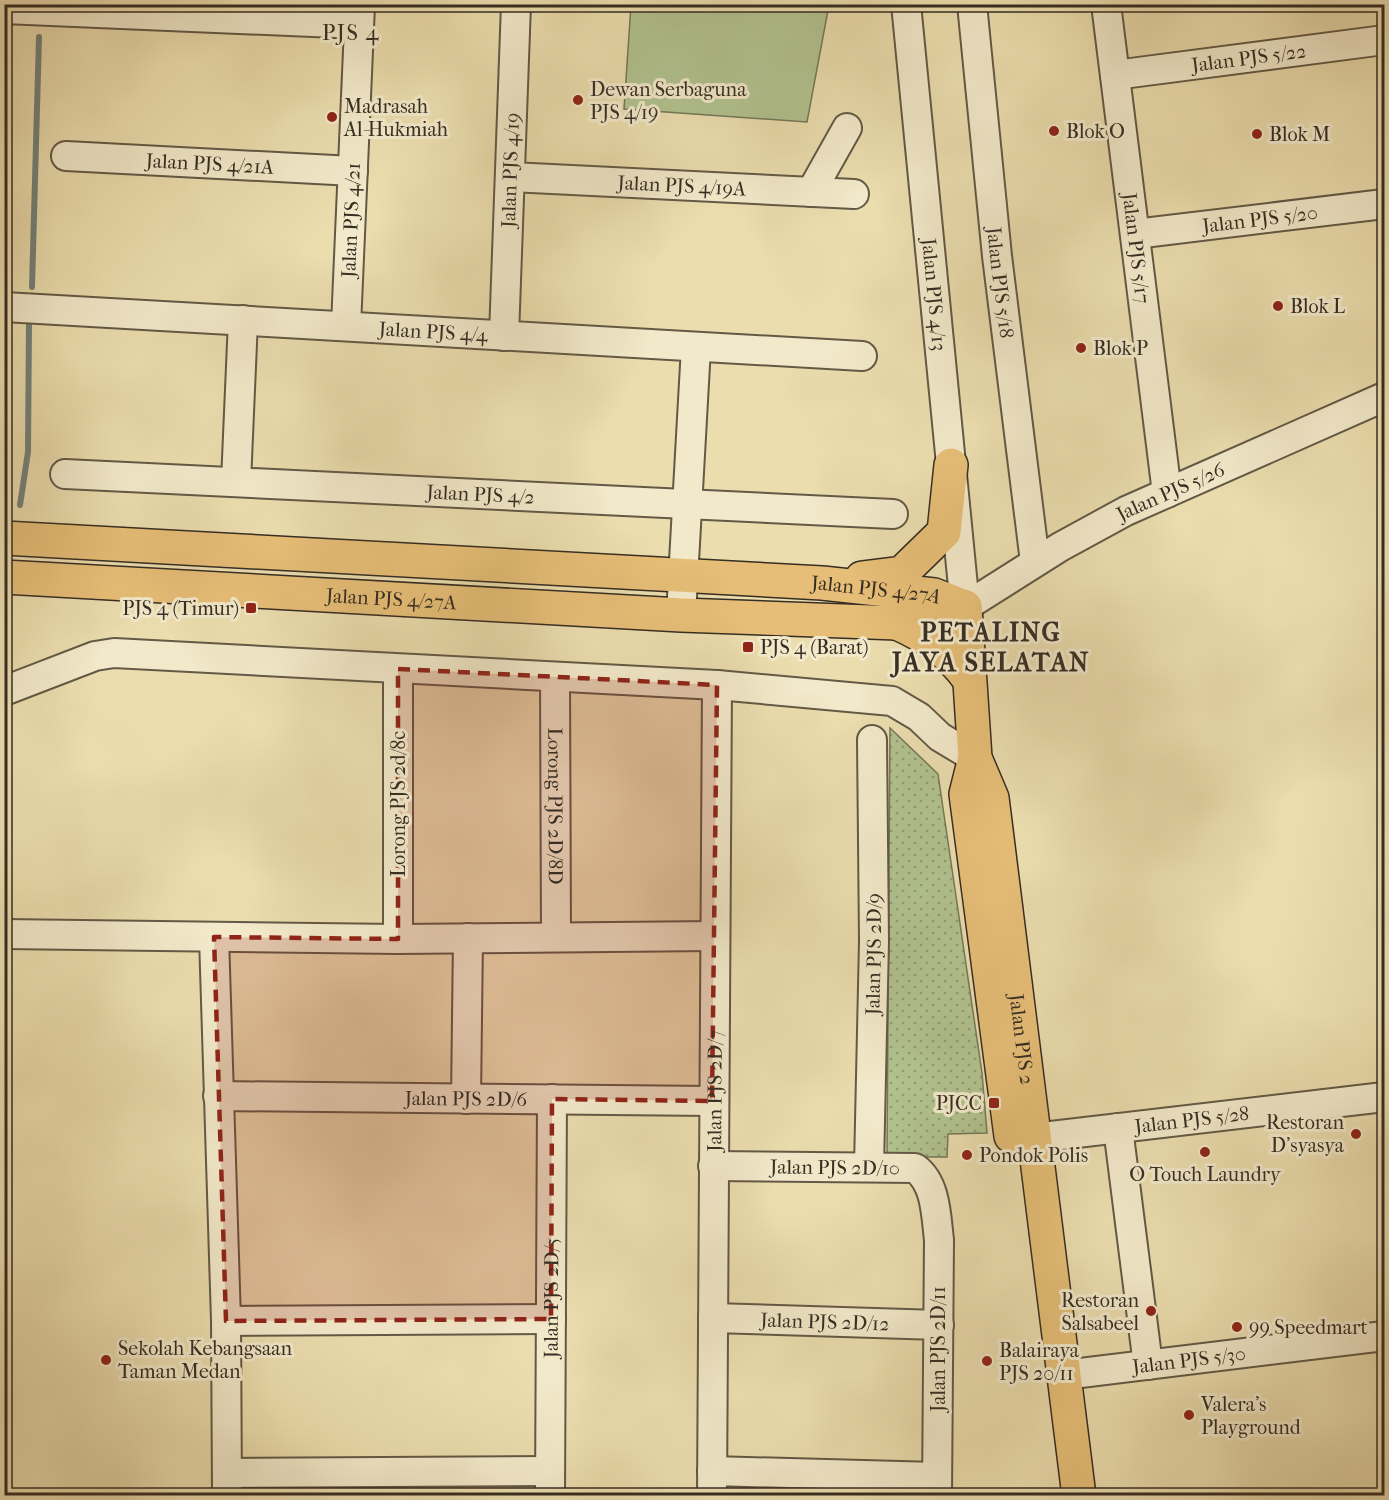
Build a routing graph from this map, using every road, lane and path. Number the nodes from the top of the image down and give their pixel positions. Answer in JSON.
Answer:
{"nodes":[{"id":1,"x":516,"y":4,"type":"edge"},
{"id":2,"x":906,"y":4,"type":"edge"},
{"id":3,"x":972,"y":4,"type":"edge"},
{"id":4,"x":1106,"y":4,"type":"edge"},
{"id":5,"x":15,"y":8,"type":"edge"},
{"id":6,"x":359,"y":14,"type":"edge"},
{"id":7,"x":1384,"y":40,"type":"edge"},
{"id":8,"x":1115,"y":75,"type":"junction"},
{"id":9,"x":847,"y":128,"type":"dead end"},
{"id":10,"x":66,"y":156,"type":"dead end"},
{"id":11,"x":353,"y":171,"type":"junction"},
{"id":12,"x":511,"y":177,"type":"junction"},
{"id":13,"x":810,"y":192,"type":"junction"},
{"id":14,"x":854,"y":194,"type":"dead end"},
{"id":15,"x":1384,"y":204,"type":"edge"},
{"id":16,"x":1135,"y":234,"type":"junction"},
{"id":17,"x":4,"y":307,"type":"edge"},
{"id":18,"x":243,"y":320,"type":"junction"},
{"id":19,"x":346,"y":326,"type":"junction"},
{"id":20,"x":504,"y":336,"type":"junction"},
{"id":21,"x":696,"y":347,"type":"junction"},
{"id":22,"x":862,"y":356,"type":"dead end"},
{"id":23,"x":1384,"y":397,"type":"edge"},
{"id":24,"x":951,"y":465,"type":"junction"},
{"id":25,"x":65,"y":474,"type":"dead end"},
{"id":26,"x":236,"y":482,"type":"junction"},
{"id":27,"x":1167,"y":493,"type":"junction"},
{"id":28,"x":687,"y":504,"type":"junction"},
{"id":29,"x":893,"y":514,"type":"dead end"},
{"id":30,"x":4,"y":538,"type":"edge"},
{"id":31,"x":118,"y":544,"type":"junction"},
{"id":32,"x":214,"y":549,"type":"junction"},
{"id":33,"x":1035,"y":562,"type":"junction"},
{"id":34,"x":683,"y":575,"type":"junction"},
{"id":35,"x":4,"y":576,"type":"edge"},
{"id":36,"x":116,"y":582,"type":"junction"},
{"id":37,"x":822,"y":583,"type":"junction"},
{"id":38,"x":215,"y":588,"type":"junction"},
{"id":39,"x":964,"y":596,"type":"junction"},
{"id":40,"x":681,"y":615,"type":"junction"},
{"id":41,"x":897,"y":622,"type":"junction"},
{"id":42,"x":398,"y":669,"type":"junction"},
{"id":43,"x":555,"y":677,"type":"junction"},
{"id":44,"x":969,"y":679,"type":"junction"},
{"id":45,"x":717,"y":685,"type":"junction"},
{"id":46,"x":4,"y":691,"type":"edge"},
{"id":47,"x":872,"y":740,"type":"dead end"},
{"id":48,"x":975,"y":758,"type":"junction"},
{"id":49,"x":4,"y":934,"type":"edge"},
{"id":50,"x":556,"y":936,"type":"junction"},
{"id":51,"x":713,"y":936,"type":"junction"},
{"id":52,"x":214,"y":937,"type":"junction"},
{"id":53,"x":468,"y":938,"type":"junction"},
{"id":54,"x":398,"y":939,"type":"junction"},
{"id":55,"x":218,"y":1096,"type":"junction"},
{"id":56,"x":1384,"y":1097,"type":"edge"},
{"id":57,"x":466,"y":1099,"type":"junction"},
{"id":58,"x":552,"y":1099,"type":"junction"},
{"id":59,"x":712,"y":1101,"type":"junction"},
{"id":60,"x":1118,"y":1128,"type":"junction"},
{"id":61,"x":1034,"y":1138,"type":"junction"},
{"id":62,"x":713,"y":1166,"type":"junction"},
{"id":63,"x":869,"y":1167,"type":"junction"},
{"id":64,"x":934,"y":1204,"type":"joint"},
{"id":65,"x":713,"y":1318,"type":"junction"},
{"id":66,"x":551,"y":1319,"type":"junction"},
{"id":67,"x":226,"y":1321,"type":"junction"},
{"id":68,"x":939,"y":1325,"type":"junction"},
{"id":69,"x":1384,"y":1336,"type":"edge"},
{"id":70,"x":1148,"y":1365,"type":"junction"},
{"id":71,"x":1064,"y":1375,"type":"junction"},
{"id":72,"x":550,"y":1483,"type":"edge"},
{"id":73,"x":712,"y":1483,"type":"edge"},
{"id":74,"x":227,"y":1484,"type":"edge"},
{"id":75,"x":937,"y":1486,"type":"edge"},
{"id":76,"x":1058,"y":1496,"type":"edge"},
{"id":77,"x":1079,"y":1496,"type":"edge"}],
"edges":[{"from":1,"to":12,"type":"street","name":"Jalan PJS 4/19"},
{"from":2,"to":24,"type":"street","name":"Jalan PJS 4/13"},
{"from":3,"to":33,"type":"street","name":"Jalan PJS 5/18"},
{"from":4,"to":8,"type":"street","name":"Jalan PJS 5/17"},
{"from":5,"to":6,"type":"street"},
{"from":6,"to":11,"type":"street","name":"Jalan PJS 4/21"},
{"from":7,"to":8,"type":"street","name":"Jalan PJS 5/22"},
{"from":8,"to":16,"type":"street","name":"Jalan PJS 5/17"},
{"from":9,"to":13,"type":"street"},
{"from":10,"to":11,"type":"street","name":"Jalan PJS 4/21A"},
{"from":11,"to":19,"type":"street","name":"Jalan PJS 4/21"},
{"from":12,"to":13,"type":"street","name":"Jalan PJS 4/19A"},
{"from":12,"to":20,"type":"street","name":"Jalan PJS 4/19"},
{"from":13,"to":14,"type":"street","name":"Jalan PJS 4/19A"},
{"from":15,"to":16,"type":"street","name":"Jalan PJS 5/20"},
{"from":16,"to":27,"type":"street","name":"Jalan PJS 5/17"},
{"from":17,"to":18,"type":"street","name":"Jalan PJS 4/4"},
{"from":18,"to":19,"type":"street","name":"Jalan PJS 4/4"},
{"from":18,"to":26,"type":"street"},
{"from":19,"to":20,"type":"street","name":"Jalan PJS 4/4"},
{"from":20,"to":21,"type":"street","name":"Jalan PJS 4/4"},
{"from":21,"to":22,"type":"street","name":"Jalan PJS 4/4"},
{"from":21,"to":28,"type":"street"},
{"from":23,"to":27,"type":"street","name":"Jalan PJS 5/26"},
{"from":24,"to":37,"type":"main road"},
{"from":24,"to":39,"type":"street","name":"Jalan PJS 4/13"},
{"from":25,"to":26,"type":"street","name":"Jalan PJS 4/2"},
{"from":26,"to":28,"type":"street","name":"Jalan PJS 4/2"},
{"from":27,"to":33,"type":"street","name":"Jalan PJS 5/26"},
{"from":28,"to":29,"type":"street","name":"Jalan PJS 4/2"},
{"from":28,"to":34,"type":"street"},
{"from":30,"to":31,"type":"main road","name":"Jalan PJS 4/27A"},
{"from":31,"to":32,"type":"main road","name":"Jalan PJS 4/27A"},
{"from":31,"to":36,"type":"main road"},
{"from":32,"to":34,"type":"main road","name":"Jalan PJS 4/27A"},
{"from":32,"to":38,"type":"main road"},
{"from":33,"to":39,"type":"street","name":"Jalan PJS 5/26"},
{"from":34,"to":37,"type":"main road","name":"Jalan PJS 4/27A"},
{"from":34,"to":40,"type":"street"},
{"from":35,"to":36,"type":"main road","name":"Jalan PJS 4/27A"},
{"from":36,"to":38,"type":"main road","name":"Jalan PJS 4/27A"},
{"from":37,"to":39,"type":"main road","name":"Jalan PJS 4/27A"},
{"from":38,"to":40,"type":"main road","name":"Jalan PJS 4/27A"},
{"from":39,"to":41,"type":"main road","name":"Jalan PJS 4/27A"},
{"from":39,"to":44,"type":"main road","name":"Jalan PJS 2"},
{"from":40,"to":41,"type":"main road","name":"Jalan PJS 4/27A"},
{"from":41,"to":44,"type":"main road"},
{"from":42,"to":43,"type":"street"},
{"from":42,"to":46,"type":"street"},
{"from":42,"to":54,"type":"street","name":"Lorong PJS 2d/8c"},
{"from":43,"to":45,"type":"street"},
{"from":43,"to":50,"type":"street","name":"Lorong PJS 2D/8D"},
{"from":44,"to":48,"type":"main road","name":"Jalan PJS 2"},
{"from":45,"to":48,"type":"street"},
{"from":45,"to":51,"type":"street","name":"Jalan PJS 2D/7"},
{"from":47,"to":63,"type":"street","name":"Jalan PJS 2D/9"},
{"from":48,"to":61,"type":"main road","name":"Jalan PJS 2"},
{"from":48,"to":76,"type":"main road"},
{"from":49,"to":52,"type":"street"},
{"from":50,"to":51,"type":"street"},
{"from":50,"to":53,"type":"street"},
{"from":51,"to":59,"type":"street","name":"Jalan PJS 2D/7"},
{"from":52,"to":54,"type":"street"},
{"from":52,"to":55,"type":"street"},
{"from":53,"to":54,"type":"street"},
{"from":53,"to":57,"type":"street"},
{"from":55,"to":57,"type":"street","name":"Jalan PJS 2D/6"},
{"from":55,"to":67,"type":"street"},
{"from":56,"to":60,"type":"street","name":"Jalan PJS 5/28"},
{"from":57,"to":58,"type":"street","name":"Jalan PJS 2D/6"},
{"from":58,"to":59,"type":"street","name":"Jalan PJS 2D/6"},
{"from":58,"to":66,"type":"street","name":"Jalan PJS 2D/5"},
{"from":59,"to":62,"type":"street","name":"Jalan PJS 2D/7"},
{"from":60,"to":61,"type":"street","name":"Jalan PJS 5/28"},
{"from":60,"to":70,"type":"street"},
{"from":61,"to":71,"type":"main road","name":"Jalan PJS 2"},
{"from":62,"to":63,"type":"street","name":"Jalan PJS 2D/10"},
{"from":62,"to":65,"type":"street","name":"Jalan PJS 2D/7"},
{"from":63,"to":64,"type":"street","name":"Jalan PJS 2D/10"},
{"from":64,"to":68,"type":"street","name":"Jalan PJS 2D/11"},
{"from":65,"to":68,"type":"street","name":"Jalan PJS 2D/12"},
{"from":65,"to":73,"type":"street","name":"Jalan PJS 2D/7"},
{"from":66,"to":67,"type":"street"},
{"from":66,"to":72,"type":"street","name":"Jalan PJS 2D/5"},
{"from":67,"to":74,"type":"street"},
{"from":68,"to":75,"type":"street","name":"Jalan PJS 2D/11"},
{"from":69,"to":70,"type":"street","name":"Jalan PJS 5/30"},
{"from":70,"to":71,"type":"street","name":"Jalan PJS 5/30"},
{"from":71,"to":77,"type":"main road","name":"Jalan PJS 2"},
{"from":72,"to":74,"type":"street"},
{"from":73,"to":75,"type":"street"}]}
